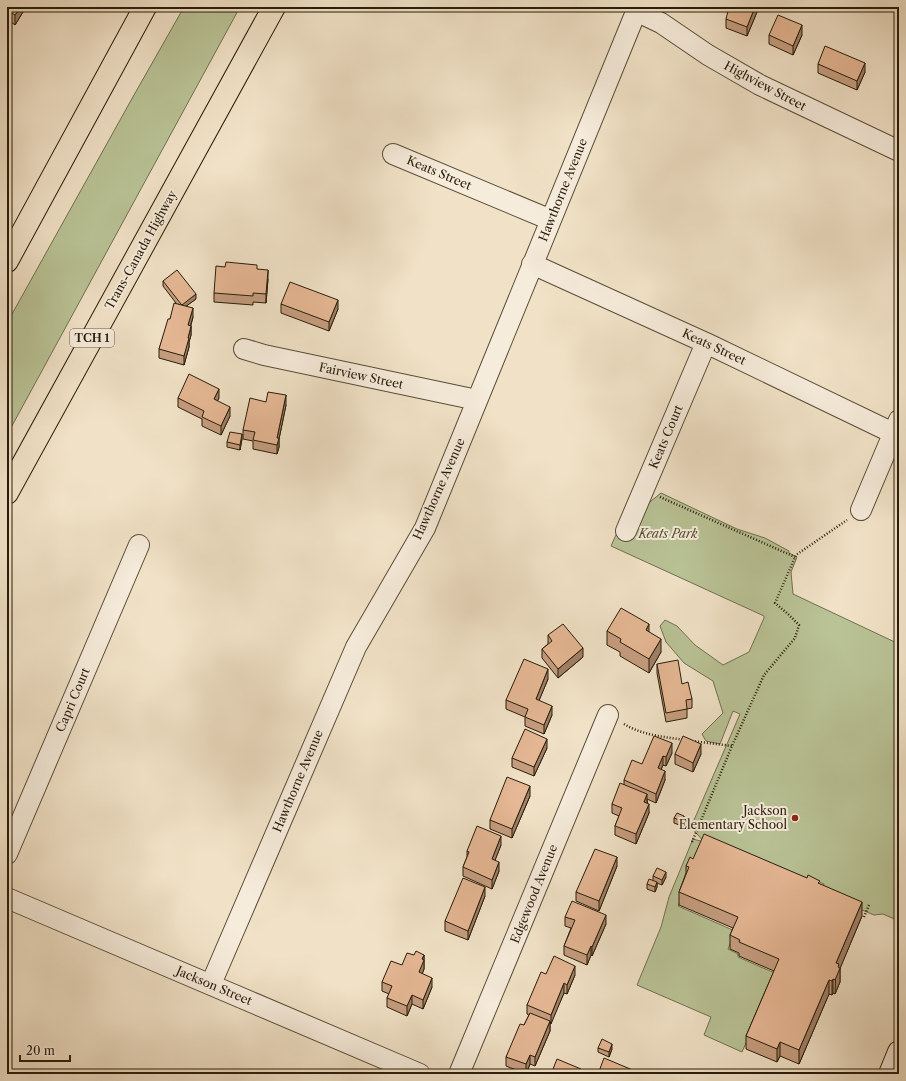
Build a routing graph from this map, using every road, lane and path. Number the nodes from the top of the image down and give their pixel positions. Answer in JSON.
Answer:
{"nodes":[{"id":1,"x":145,"y":7,"type":"edge"},
{"id":2,"x":274,"y":7,"type":"edge"},
{"id":3,"x":637,"y":9,"type":"edge"},
{"id":4,"x":899,"y":151,"type":"edge"},
{"id":5,"x":393,"y":154,"type":"dead end"},
{"id":6,"x":551,"y":220,"type":"junction"},
{"id":7,"x":7,"y":261,"type":"edge"},
{"id":8,"x":532,"y":264,"type":"junction"},
{"id":9,"x":706,"y":343,"type":"junction"},
{"id":10,"x":244,"y":349,"type":"dead end"},
{"id":11,"x":477,"y":400,"type":"junction"},
{"id":12,"x":896,"y":426,"type":"edge"},
{"id":13,"x":644,"y":490,"type":"junction"},
{"id":14,"x":7,"y":493,"type":"edge"},
{"id":15,"x":861,"y":510,"type":"joint"},
{"id":16,"x":626,"y":531,"type":"dead end"},
{"id":17,"x":139,"y":545,"type":"dead end"},
{"id":18,"x":795,"y":557,"type":"junction"},
{"id":19,"x":608,"y":715,"type":"joint"},
{"id":20,"x":732,"y":746,"type":"junction"},
{"id":21,"x":692,"y":842,"type":"dead end"},
{"id":22,"x":7,"y":854,"type":"edge"},
{"id":23,"x":7,"y":898,"type":"edge"},
{"id":24,"x":869,"y":905,"type":"dead end"},
{"id":25,"x":864,"y":916,"type":"dead end"},
{"id":26,"x":211,"y":984,"type":"junction"},
{"id":27,"x":899,"y":1052,"type":"edge"},
{"id":28,"x":420,"y":1074,"type":"edge"},
{"id":29,"x":459,"y":1074,"type":"edge"},
{"id":30,"x":890,"y":1074,"type":"edge"}],
"edges":[{"from":1,"to":7,"type":"highway"},
{"from":2,"to":14,"type":"highway","name":"Trans-Canada Highway","number":"TCH 1"},
{"from":3,"to":4,"type":"street","name":"Highview Street"},
{"from":3,"to":6,"type":"street","name":"Hawthorne Avenue"},
{"from":5,"to":6,"type":"street","name":"Keats Street"},
{"from":6,"to":8,"type":"street","name":"Hawthorne Avenue"},
{"from":8,"to":9,"type":"street","name":"Keats Street"},
{"from":8,"to":11,"type":"street","name":"Hawthorne Avenue"},
{"from":9,"to":12,"type":"street","name":"Keats Street"},
{"from":9,"to":13,"type":"street","name":"Keats Court"},
{"from":10,"to":11,"type":"street","name":"Fairview Street"},
{"from":11,"to":26,"type":"street","name":"Hawthorne Avenue"},
{"from":12,"to":15,"type":"street"},
{"from":13,"to":16,"type":"street","name":"Keats Court"},
{"from":13,"to":18,"type":"path"},
{"from":15,"to":18,"type":"path"},
{"from":17,"to":22,"type":"street","name":"Capri Court"},
{"from":18,"to":20,"type":"path"},
{"from":19,"to":20,"type":"path"},
{"from":19,"to":29,"type":"street","name":"Edgewood Avenue"},
{"from":20,"to":21,"type":"path"},
{"from":23,"to":26,"type":"street","name":"Jackson Street"},
{"from":24,"to":25,"type":"path"},
{"from":26,"to":28,"type":"street","name":"Jackson Street"},
{"from":27,"to":30,"type":"street"}]}
